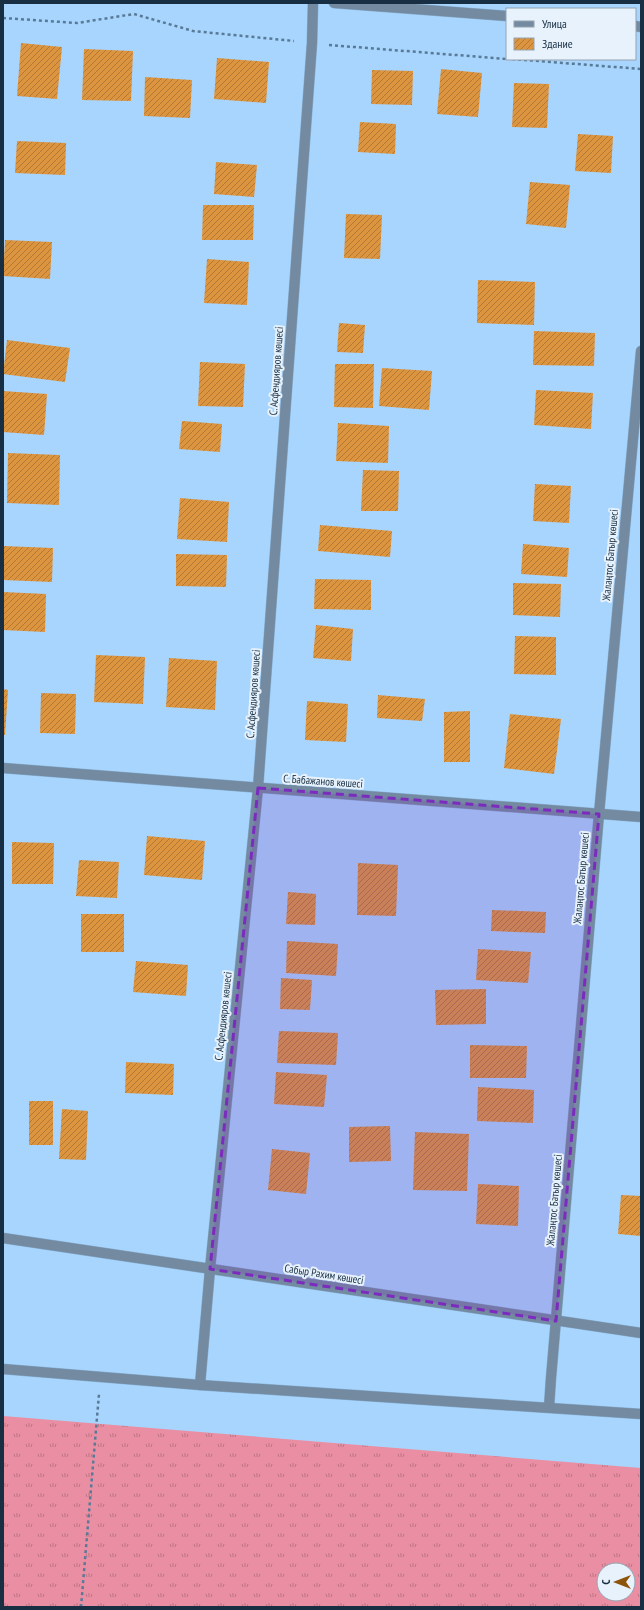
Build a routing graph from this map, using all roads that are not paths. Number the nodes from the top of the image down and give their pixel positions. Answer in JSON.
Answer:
{"nodes":[{"id":1,"x":313,"y":3,"type":"edge"},
{"id":2,"x":334,"y":3,"type":"edge"},
{"id":3,"x":506,"y":16,"type":"edge"},
{"id":4,"x":641,"y":351,"type":"edge"},
{"id":5,"x":3,"y":768,"type":"edge"},
{"id":6,"x":258,"y":788,"type":"junction"},
{"id":7,"x":599,"y":814,"type":"junction"},
{"id":8,"x":641,"y":817,"type":"edge"},
{"id":9,"x":3,"y":1238,"type":"edge"},
{"id":10,"x":210,"y":1269,"type":"junction"},
{"id":11,"x":556,"y":1321,"type":"junction"},
{"id":12,"x":641,"y":1333,"type":"edge"},
{"id":13,"x":3,"y":1369,"type":"edge"},
{"id":14,"x":200,"y":1385,"type":"junction"},
{"id":15,"x":549,"y":1407,"type":"junction"},
{"id":16,"x":641,"y":1414,"type":"edge"}],
"edges":[{"from":1,"to":6,"type":"street","name":"С. Асфендияров көшесі"},
{"from":2,"to":3,"type":"street"},
{"from":4,"to":7,"type":"street","name":"Жалаңтос Батыр көшесі"},
{"from":5,"to":6,"type":"street","name":"С. Бабажанов көшесі"},
{"from":6,"to":7,"type":"street","name":"С. Бабажанов көшесі"},
{"from":6,"to":10,"type":"street","name":"С. Асфендияров көшесі"},
{"from":7,"to":8,"type":"street","name":"С. Бабажанов көшесі"},
{"from":7,"to":11,"type":"street","name":"Жалаңтос Батыр көшесі"},
{"from":9,"to":10,"type":"street","name":"Сабыр Рахим көшесі"},
{"from":10,"to":11,"type":"street","name":"Сабыр Рахим көшесі"},
{"from":10,"to":14,"type":"street","name":"С. Асфендияров көшесі"},
{"from":11,"to":12,"type":"street","name":"Сабыр Рахим көшесі"},
{"from":11,"to":15,"type":"street","name":"Жалаңтос Батыр көшесі"},
{"from":13,"to":14,"type":"street"},
{"from":14,"to":15,"type":"street"},
{"from":15,"to":16,"type":"street"}]}
